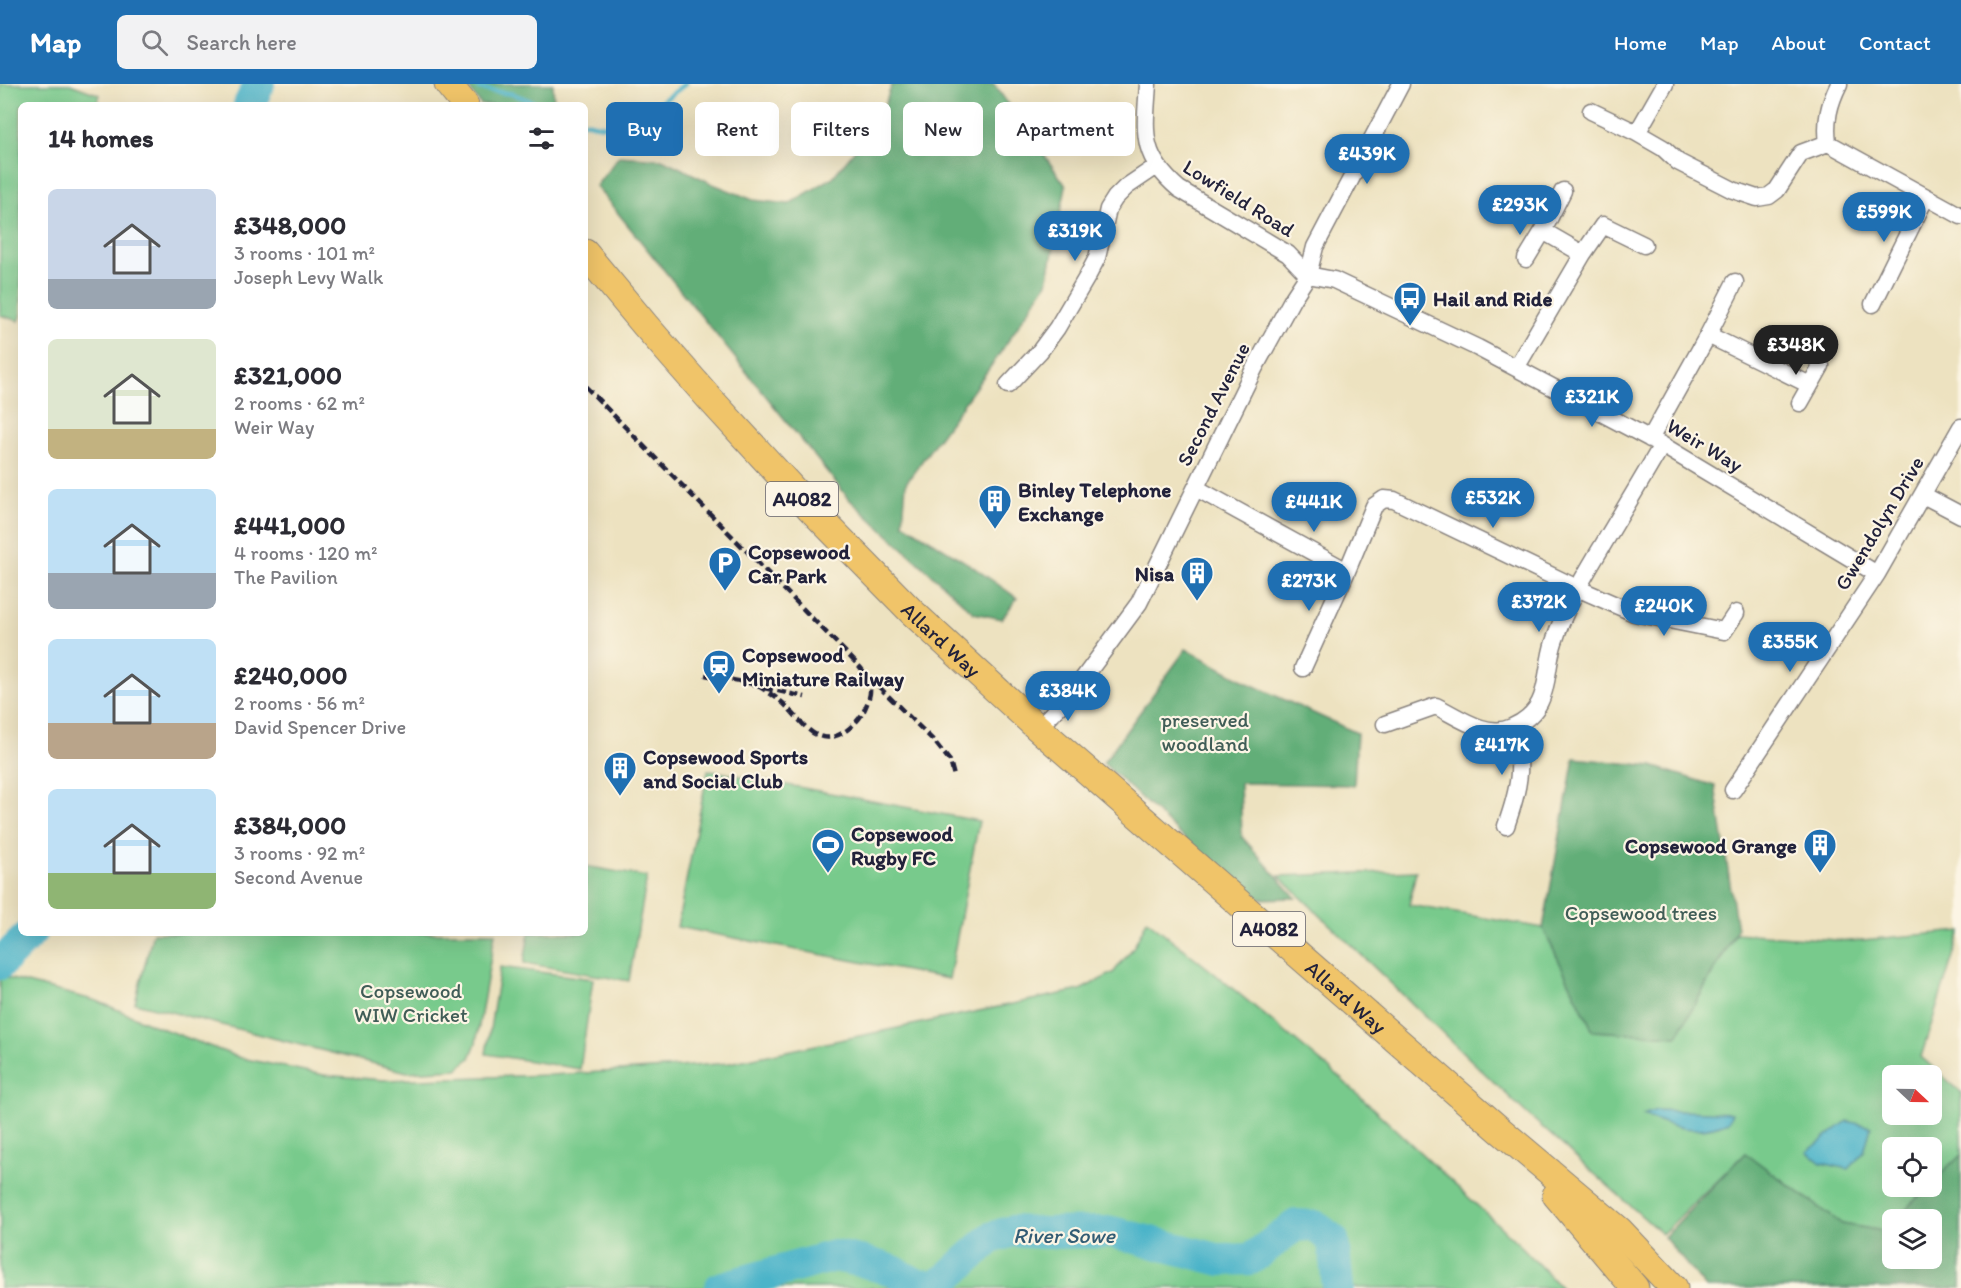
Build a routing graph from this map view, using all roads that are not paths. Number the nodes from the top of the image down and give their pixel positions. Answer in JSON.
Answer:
{"nodes":[{"id":1,"x":448,"y":84,"type":"edge"},
{"id":2,"x":1148,"y":84,"type":"edge"},
{"id":3,"x":1401,"y":84,"type":"edge"},
{"id":4,"x":1665,"y":84,"type":"edge"},
{"id":5,"x":1839,"y":84,"type":"edge"},
{"id":6,"x":463,"y":102,"type":"edge"},
{"id":7,"x":1591,"y":111,"type":"dead end"},
{"id":8,"x":1637,"y":134,"type":"junction"},
{"id":9,"x":1828,"y":143,"type":"junction"},
{"id":10,"x":1157,"y":166,"type":"junction"},
{"id":11,"x":1563,"y":191,"type":"dead end"},
{"id":12,"x":1926,"y":197,"type":"junction"},
{"id":13,"x":1961,"y":216,"type":"edge"},
{"id":14,"x":1543,"y":231,"type":"junction"},
{"id":15,"x":1644,"y":245,"type":"dead end"},
{"id":16,"x":1583,"y":254,"type":"junction"},
{"id":17,"x":588,"y":257,"type":"edge"},
{"id":18,"x":1526,"y":259,"type":"dead end"},
{"id":19,"x":1308,"y":275,"type":"junction"},
{"id":20,"x":1735,"y":282,"type":"dead end"},
{"id":21,"x":1873,"y":303,"type":"dead end"},
{"id":22,"x":1708,"y":335,"type":"junction"},
{"id":23,"x":1821,"y":366,"type":"dead end"},
{"id":24,"x":1516,"y":368,"type":"junction"},
{"id":25,"x":1008,"y":385,"type":"dead end"},
{"id":26,"x":1810,"y":385,"type":"junction"},
{"id":27,"x":1800,"y":403,"type":"dead end"},
{"id":28,"x":1961,"y":427,"type":"edge"},
{"id":29,"x":1656,"y":442,"type":"junction"},
{"id":30,"x":1196,"y":488,"type":"junction"},
{"id":31,"x":1923,"y":495,"type":"junction"},
{"id":32,"x":1961,"y":515,"type":"edge"},
{"id":33,"x":1347,"y":571,"type":"junction"},
{"id":34,"x":1877,"y":574,"type":"junction"},
{"id":35,"x":1577,"y":588,"type":"junction"},
{"id":36,"x":1736,"y":613,"type":"dead end"},
{"id":37,"x":1302,"y":668,"type":"dead end"},
{"id":38,"x":1385,"y":724,"type":"dead end"},
{"id":39,"x":1514,"y":727,"type":"junction"},
{"id":40,"x":1038,"y":728,"type":"junction"},
{"id":41,"x":1733,"y":790,"type":"dead end"},
{"id":42,"x":1506,"y":826,"type":"dead end"},
{"id":43,"x":1501,"y":1131,"type":"junction"},
{"id":44,"x":1635,"y":1288,"type":"edge"},
{"id":45,"x":1674,"y":1288,"type":"edge"}],
"edges":[{"from":1,"to":6,"type":"main road"},
{"from":2,"to":10,"type":"street","name":"Lowfield Road"},
{"from":3,"to":19,"type":"street","name":"Second Avenue"},
{"from":4,"to":8,"type":"street"},
{"from":5,"to":9,"type":"street"},
{"from":7,"to":8,"type":"street"},
{"from":8,"to":9,"type":"street"},
{"from":9,"to":12,"type":"street"},
{"from":10,"to":19,"type":"street","name":"Lowfield Road"},
{"from":10,"to":25,"type":"street"},
{"from":11,"to":14,"type":"street"},
{"from":12,"to":13,"type":"street"},
{"from":12,"to":21,"type":"street"},
{"from":14,"to":16,"type":"street"},
{"from":14,"to":18,"type":"street"},
{"from":15,"to":16,"type":"street"},
{"from":16,"to":24,"type":"street"},
{"from":17,"to":40,"type":"main road","name":"Allard Way","number":"A4082"},
{"from":19,"to":24,"type":"street","name":"Weir Way"},
{"from":19,"to":30,"type":"street","name":"Second Avenue"},
{"from":20,"to":22,"type":"street"},
{"from":22,"to":26,"type":"street"},
{"from":22,"to":29,"type":"street"},
{"from":23,"to":26,"type":"street"},
{"from":24,"to":29,"type":"street","name":"Weir Way"},
{"from":26,"to":27,"type":"street"},
{"from":28,"to":31,"type":"street","name":"Gwendolyn Drive"},
{"from":29,"to":34,"type":"street","name":"Weir Way"},
{"from":29,"to":35,"type":"street"},
{"from":30,"to":33,"type":"street"},
{"from":30,"to":40,"type":"street","name":"Second Avenue"},
{"from":31,"to":32,"type":"street"},
{"from":31,"to":34,"type":"street","name":"Gwendolyn Drive"},
{"from":33,"to":35,"type":"street"},
{"from":33,"to":37,"type":"street"},
{"from":34,"to":41,"type":"street","name":"Gwendolyn Drive"},
{"from":35,"to":36,"type":"street"},
{"from":35,"to":39,"type":"street"},
{"from":38,"to":39,"type":"street"},
{"from":39,"to":42,"type":"street"},
{"from":40,"to":43,"type":"main road","name":"Allard Way","number":"A4082"},
{"from":43,"to":44,"type":"main road","name":"Allard Way","number":"A4082"},
{"from":43,"to":45,"type":"main road","name":"Allard Way","number":"A4082"}]}
